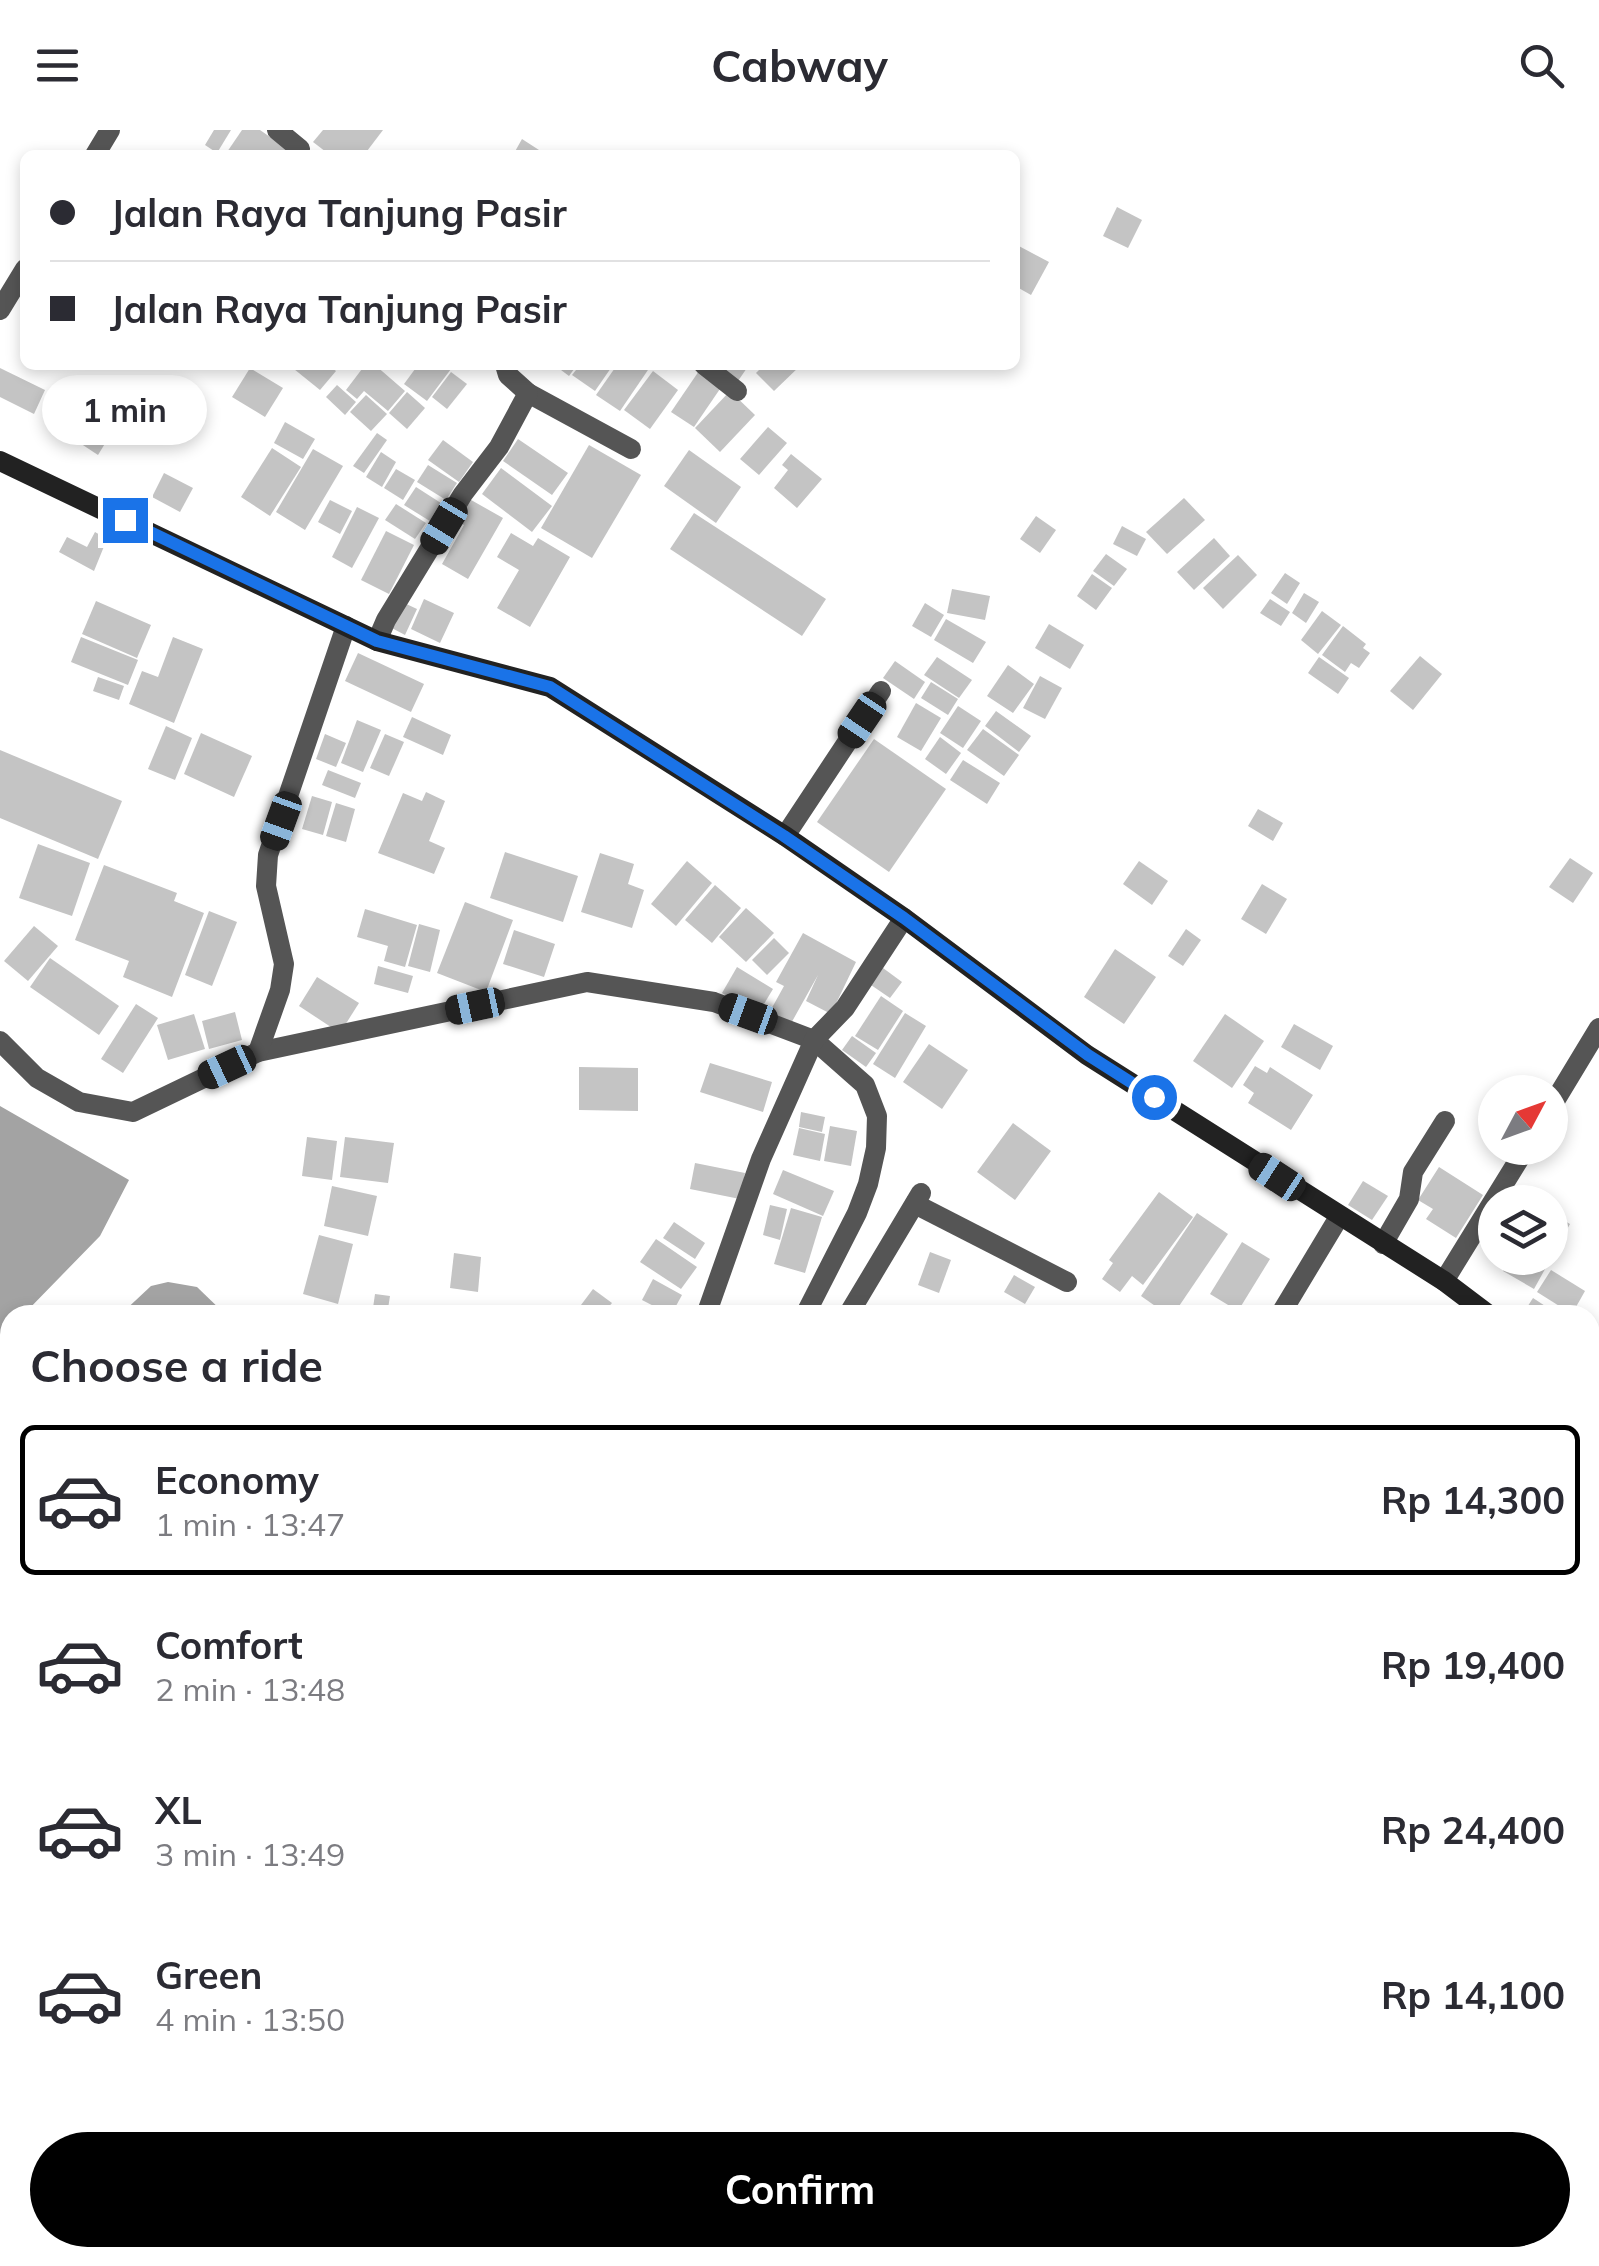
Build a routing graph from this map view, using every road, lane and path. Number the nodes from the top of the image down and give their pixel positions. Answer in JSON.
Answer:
{"nodes":[{"id":1,"x":277,"y":130,"type":"edge"},
{"id":2,"x":300,"y":149,"type":"dead end"},
{"id":3,"x":20,"y":278,"type":"edge"},
{"id":4,"x":0,"y":310,"type":"edge"},
{"id":5,"x":506,"y":370,"type":"edge"},
{"id":6,"x":710,"y":370,"type":"edge"},
{"id":7,"x":736,"y":391,"type":"dead end"},
{"id":8,"x":528,"y":393,"type":"junction"},
{"id":9,"x":632,"y":448,"type":"dead end"},
{"id":10,"x":0,"y":461,"type":"edge"},
{"id":11,"x":346,"y":626,"type":"junction"},
{"id":12,"x":377,"y":641,"type":"junction"},
{"id":13,"x":881,"y":691,"type":"dead end"},
{"id":14,"x":784,"y":836,"type":"junction"},
{"id":15,"x":904,"y":918,"type":"junction"},
{"id":16,"x":1599,"y":1028,"type":"edge"},
{"id":17,"x":818,"y":1036,"type":"junction"},
{"id":18,"x":0,"y":1041,"type":"edge"},
{"id":19,"x":261,"y":1046,"type":"junction"},
{"id":20,"x":1568,"y":1079,"type":"edge"},
{"id":21,"x":1445,"y":1121,"type":"dead end"},
{"id":22,"x":1516,"y":1165,"type":"edge"},
{"id":23,"x":1339,"y":1217,"type":"junction"},
{"id":24,"x":1384,"y":1244,"type":"junction"},
{"id":25,"x":1444,"y":1281,"type":"junction"},
{"id":26,"x":1067,"y":1282,"type":"dead end"},
{"id":27,"x":710,"y":1305,"type":"edge"},
{"id":28,"x":810,"y":1305,"type":"edge"},
{"id":29,"x":854,"y":1305,"type":"edge"},
{"id":30,"x":1286,"y":1305,"type":"edge"},
{"id":31,"x":1475,"y":1305,"type":"edge"}],
"edges":[{"from":1,"to":2,"type":"street"},
{"from":3,"to":4,"type":"street"},
{"from":5,"to":8,"type":"street"},
{"from":6,"to":7,"type":"street"},
{"from":8,"to":9,"type":"street"},
{"from":8,"to":12,"type":"street"},
{"from":10,"to":11,"type":"street"},
{"from":11,"to":12,"type":"street"},
{"from":11,"to":19,"type":"street"},
{"from":12,"to":14,"type":"street"},
{"from":13,"to":14,"type":"street"},
{"from":14,"to":15,"type":"street"},
{"from":15,"to":17,"type":"street"},
{"from":15,"to":23,"type":"street"},
{"from":16,"to":20,"type":"street"},
{"from":17,"to":19,"type":"street"},
{"from":17,"to":27,"type":"street"},
{"from":17,"to":28,"type":"street"},
{"from":18,"to":19,"type":"street"},
{"from":21,"to":24,"type":"street"},
{"from":22,"to":25,"type":"street"},
{"from":23,"to":24,"type":"street"},
{"from":23,"to":30,"type":"street"},
{"from":24,"to":25,"type":"street"},
{"from":25,"to":31,"type":"street"},
{"from":26,"to":29,"type":"street"}]}
